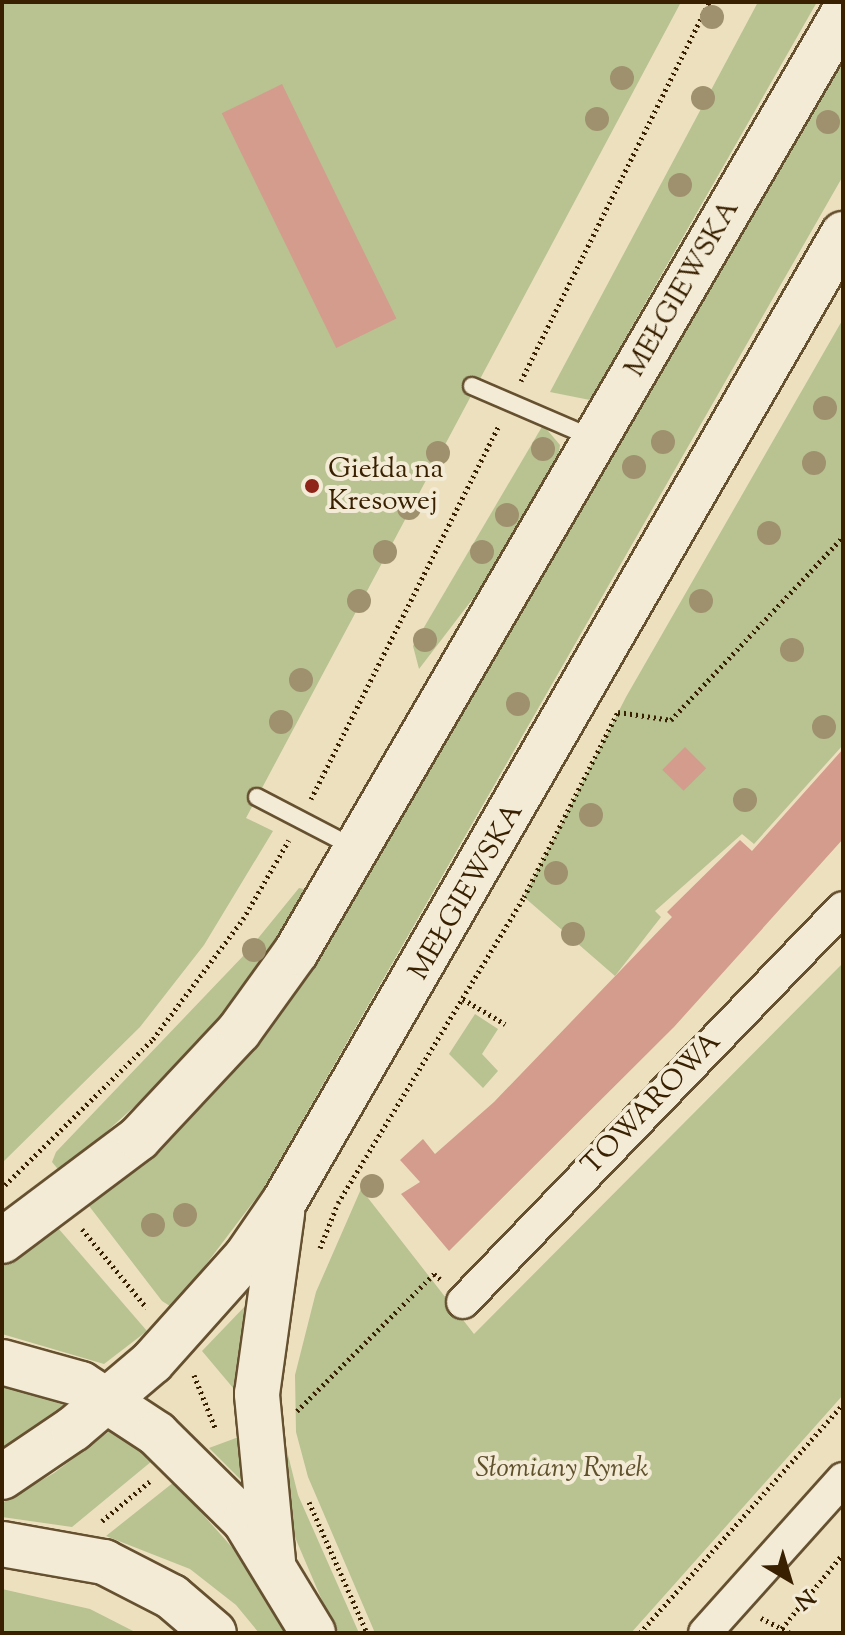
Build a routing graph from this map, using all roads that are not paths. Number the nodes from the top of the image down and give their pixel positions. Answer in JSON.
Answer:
{"nodes":[{"id":1,"x":843,"y":14,"type":"edge"},
{"id":2,"x":843,"y":234,"type":"edge"},
{"id":3,"x":472,"y":386,"type":"dead end"},
{"id":4,"x":596,"y":440,"type":"junction"},
{"id":5,"x":257,"y":797,"type":"dead end"},
{"id":6,"x":357,"y":849,"type":"junction"},
{"id":7,"x":843,"y":908,"type":"edge"},
{"id":8,"x":284,"y":1202,"type":"junction"},
{"id":9,"x":2,"y":1241,"type":"edge"},
{"id":10,"x":463,"y":1302,"type":"dead end"},
{"id":11,"x":2,"y":1362,"type":"edge"},
{"id":12,"x":109,"y":1401,"type":"junction"},
{"id":13,"x":2,"y":1477,"type":"edge"},
{"id":14,"x":843,"y":1479,"type":"edge"},
{"id":15,"x":2,"y":1544,"type":"edge"},
{"id":16,"x":273,"y":1564,"type":"junction"},
{"id":17,"x":214,"y":1633,"type":"edge"},
{"id":18,"x":313,"y":1633,"type":"edge"},
{"id":19,"x":705,"y":1633,"type":"edge"}],
"edges":[{"from":1,"to":4,"type":"main road","name":"MEŁGIEWSKA"},
{"from":2,"to":8,"type":"main road","name":"MEŁGIEWSKA"},
{"from":3,"to":4,"type":"lane"},
{"from":4,"to":6,"type":"main road","name":"MEŁGIEWSKA"},
{"from":5,"to":6,"type":"lane"},
{"from":6,"to":9,"type":"main road","name":"MEŁGIEWSKA"},
{"from":7,"to":10,"type":"street","name":"TOWAROWA"},
{"from":8,"to":12,"type":"main road","name":"MEŁGIEWSKA"},
{"from":8,"to":16,"type":"main road"},
{"from":11,"to":12,"type":"main road"},
{"from":12,"to":13,"type":"main road","name":"MEŁGIEWSKA"},
{"from":12,"to":16,"type":"main road"},
{"from":14,"to":19,"type":"street"},
{"from":15,"to":17,"type":"main road"},
{"from":16,"to":18,"type":"main road"}]}
